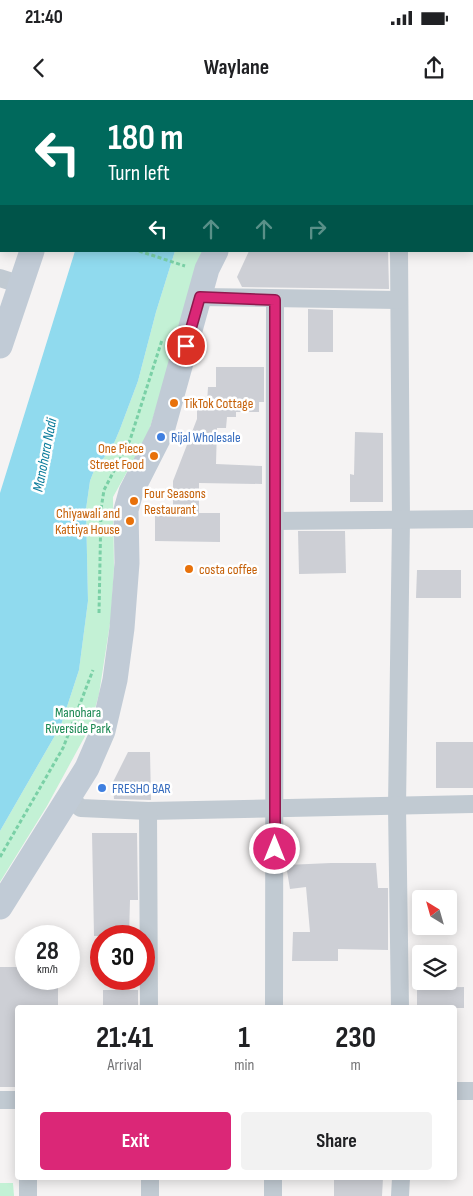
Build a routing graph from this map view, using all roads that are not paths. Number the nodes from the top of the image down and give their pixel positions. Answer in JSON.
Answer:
{"nodes":[{"id":1,"x":31,"y":252,"type":"edge"},
{"id":2,"x":216,"y":252,"type":"edge"},
{"id":3,"x":399,"y":252,"type":"edge"},
{"id":4,"x":11,"y":281,"type":"edge"},
{"id":5,"x":200,"y":297,"type":"junction"},
{"id":6,"x":275,"y":300,"type":"junction"},
{"id":7,"x":398,"y":300,"type":"junction"},
{"id":8,"x":0,"y":346,"type":"edge"},
{"id":9,"x":473,"y":519,"type":"edge"},
{"id":10,"x":401,"y":520,"type":"junction"},
{"id":11,"x":275,"y":522,"type":"junction"},
{"id":12,"x":68,"y":798,"type":"junction"},
{"id":13,"x":473,"y":804,"type":"edge"},
{"id":14,"x":397,"y":807,"type":"junction"},
{"id":15,"x":275,"y":809,"type":"junction"},
{"id":16,"x":148,"y":811,"type":"junction"},
{"id":17,"x":0,"y":907,"type":"edge"},
{"id":18,"x":149,"y":1005,"type":"edge"},
{"id":19,"x":274,"y":1005,"type":"edge"},
{"id":20,"x":400,"y":1005,"type":"edge"},
{"id":21,"x":457,"y":1091,"type":"edge"},
{"id":22,"x":473,"y":1091,"type":"edge"},
{"id":23,"x":0,"y":1100,"type":"edge"},
{"id":24,"x":15,"y":1100,"type":"edge"},
{"id":25,"x":28,"y":1180,"type":"edge"},
{"id":26,"x":150,"y":1180,"type":"edge"},
{"id":27,"x":273,"y":1180,"type":"edge"},
{"id":28,"x":401,"y":1180,"type":"edge"},
{"id":29,"x":28,"y":1196,"type":"edge"},
{"id":30,"x":150,"y":1196,"type":"edge"},
{"id":31,"x":273,"y":1196,"type":"edge"},
{"id":32,"x":400,"y":1196,"type":"edge"}],
"edges":[{"from":1,"to":4,"type":"street"},
{"from":2,"to":5,"type":"street"},
{"from":3,"to":7,"type":"street"},
{"from":4,"to":8,"type":"street"},
{"from":5,"to":6,"type":"street"},
{"from":5,"to":12,"type":"street"},
{"from":6,"to":7,"type":"street"},
{"from":6,"to":11,"type":"street"},
{"from":7,"to":10,"type":"street"},
{"from":9,"to":10,"type":"street"},
{"from":10,"to":11,"type":"street"},
{"from":10,"to":14,"type":"street"},
{"from":11,"to":15,"type":"street"},
{"from":12,"to":16,"type":"street"},
{"from":12,"to":17,"type":"street"},
{"from":13,"to":14,"type":"street"},
{"from":14,"to":15,"type":"street"},
{"from":14,"to":20,"type":"street"},
{"from":15,"to":16,"type":"street"},
{"from":15,"to":19,"type":"street"},
{"from":16,"to":18,"type":"street"},
{"from":21,"to":22,"type":"street"},
{"from":23,"to":24,"type":"street"},
{"from":25,"to":29,"type":"street"},
{"from":26,"to":30,"type":"street"},
{"from":27,"to":31,"type":"street"},
{"from":28,"to":32,"type":"street"}]}
